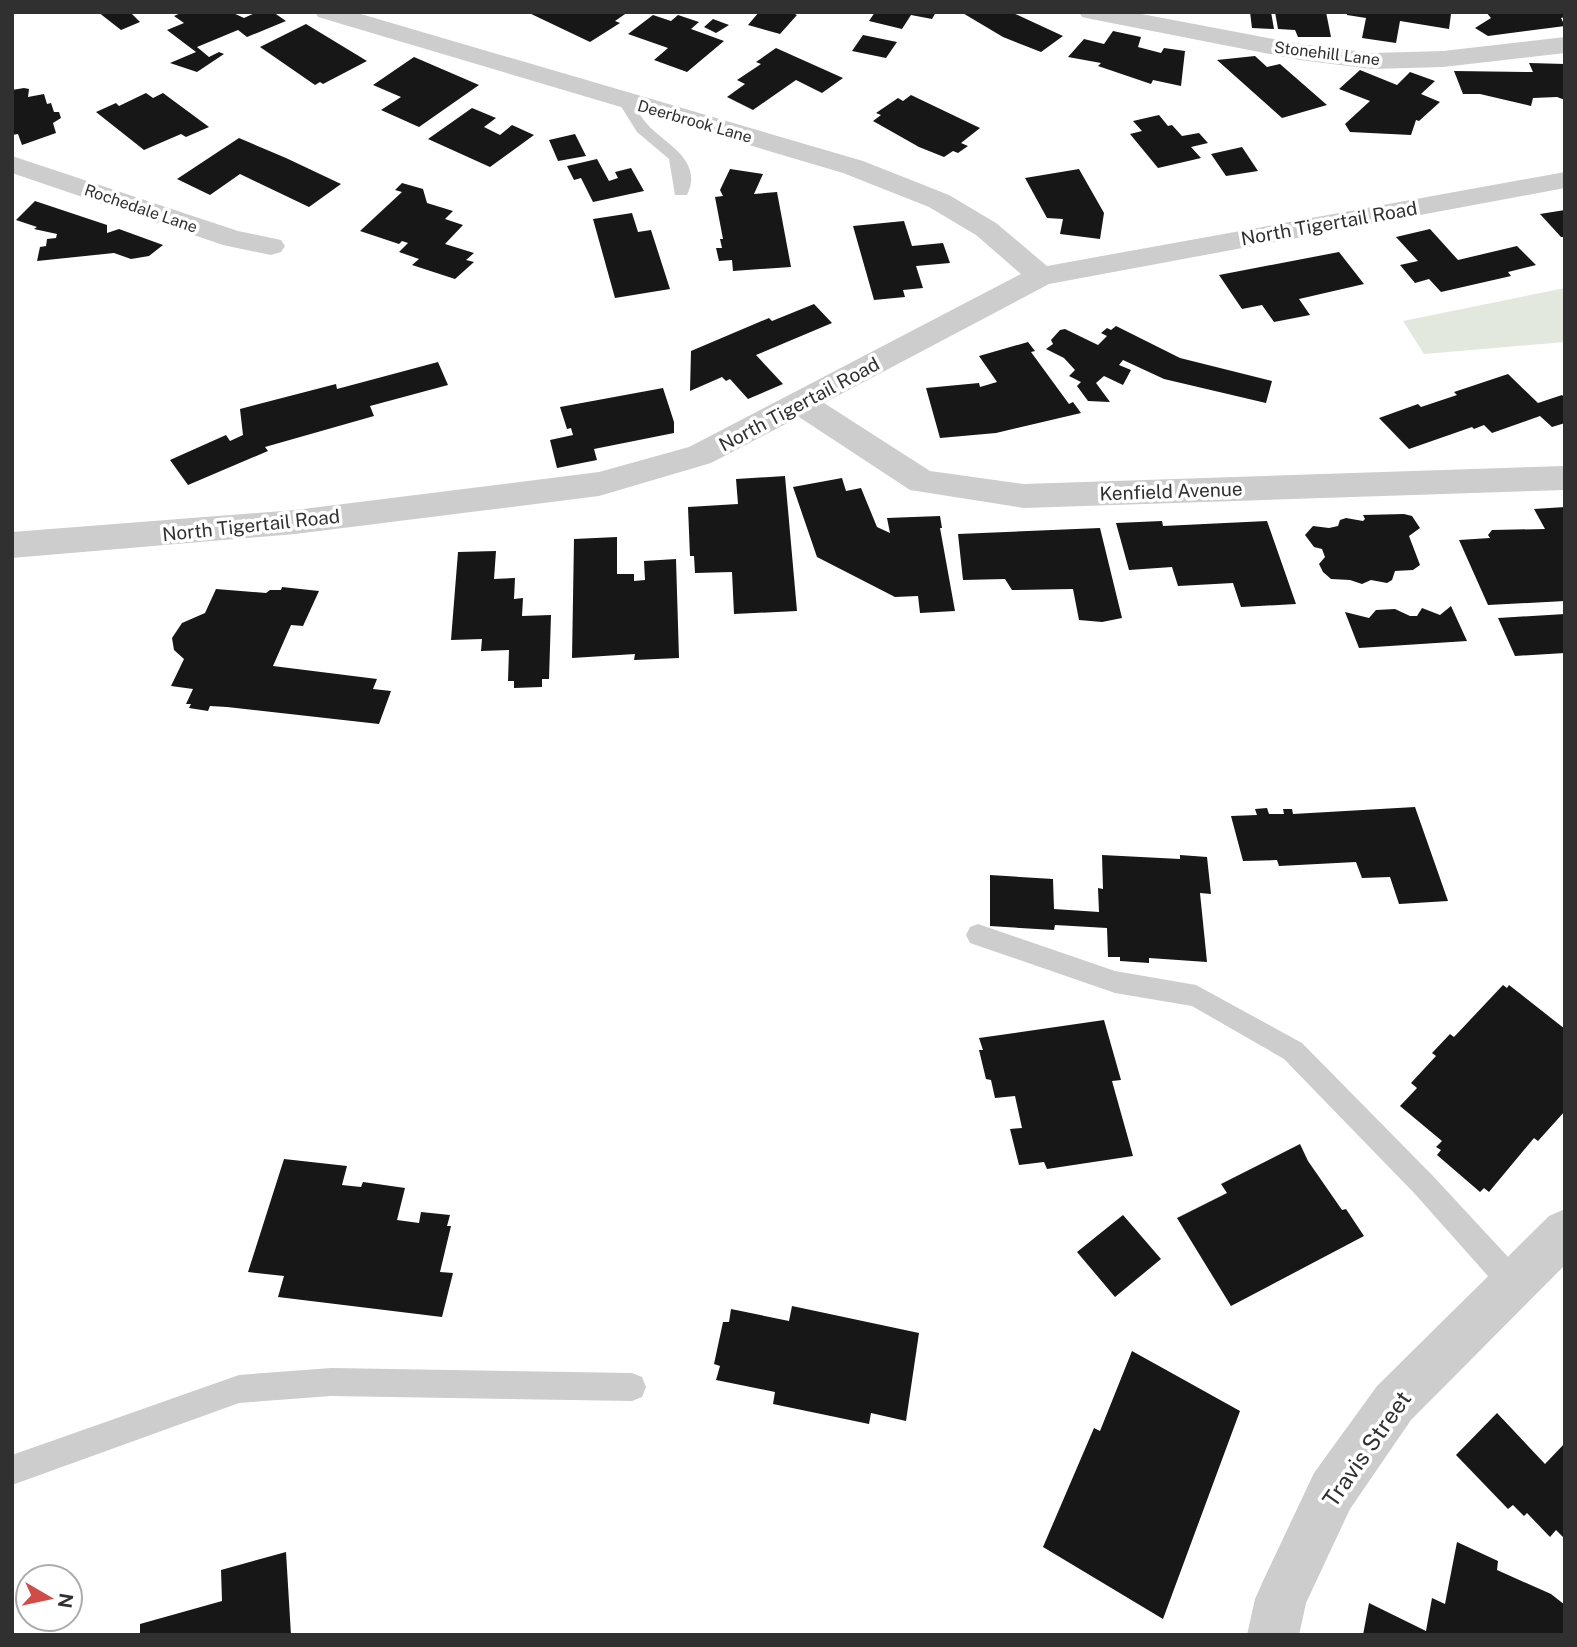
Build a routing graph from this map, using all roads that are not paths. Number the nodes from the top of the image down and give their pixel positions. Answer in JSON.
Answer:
{"nodes":[{"id":1,"x":327,"y":12,"type":"edge"},
{"id":2,"x":1091,"y":12,"type":"edge"},
{"id":3,"x":1565,"y":44,"type":"edge"},
{"id":4,"x":625,"y":100,"type":"junction"},
{"id":5,"x":12,"y":164,"type":"edge"},
{"id":6,"x":1565,"y":180,"type":"edge"},
{"id":7,"x":681,"y":191,"type":"dead end"},
{"id":8,"x":271,"y":246,"type":"dead end"},
{"id":9,"x":1041,"y":276,"type":"junction"},
{"id":10,"x":801,"y":403,"type":"junction"},
{"id":11,"x":1565,"y":478,"type":"edge"},
{"id":12,"x":12,"y":545,"type":"edge"},
{"id":13,"x":978,"y":935,"type":"dead end"},
{"id":14,"x":1565,"y":1232,"type":"edge"},
{"id":15,"x":1513,"y":1283,"type":"junction"},
{"id":16,"x":632,"y":1387,"type":"dead end"},
{"id":17,"x":12,"y":1470,"type":"edge"},
{"id":18,"x":1273,"y":1635,"type":"edge"}],
"edges":[{"from":1,"to":4,"type":"street","name":"Deerbrook Lane"},
{"from":2,"to":3,"type":"street","name":"Stonehill Lane"},
{"from":4,"to":7,"type":"lane"},
{"from":4,"to":9,"type":"street","name":"Deerbrook Lane"},
{"from":5,"to":8,"type":"street","name":"Rochedale Lane"},
{"from":6,"to":9,"type":"street","name":"North Tigertail Road"},
{"from":9,"to":10,"type":"street","name":"North Tigertail Road"},
{"from":10,"to":11,"type":"street","name":"Kenfield Avenue"},
{"from":10,"to":12,"type":"street","name":"North Tigertail Road"},
{"from":13,"to":15,"type":"lane"},
{"from":14,"to":15,"type":"street","name":"Travis Street"},
{"from":15,"to":18,"type":"street","name":"Travis Street"},
{"from":16,"to":17,"type":"lane"}]}
